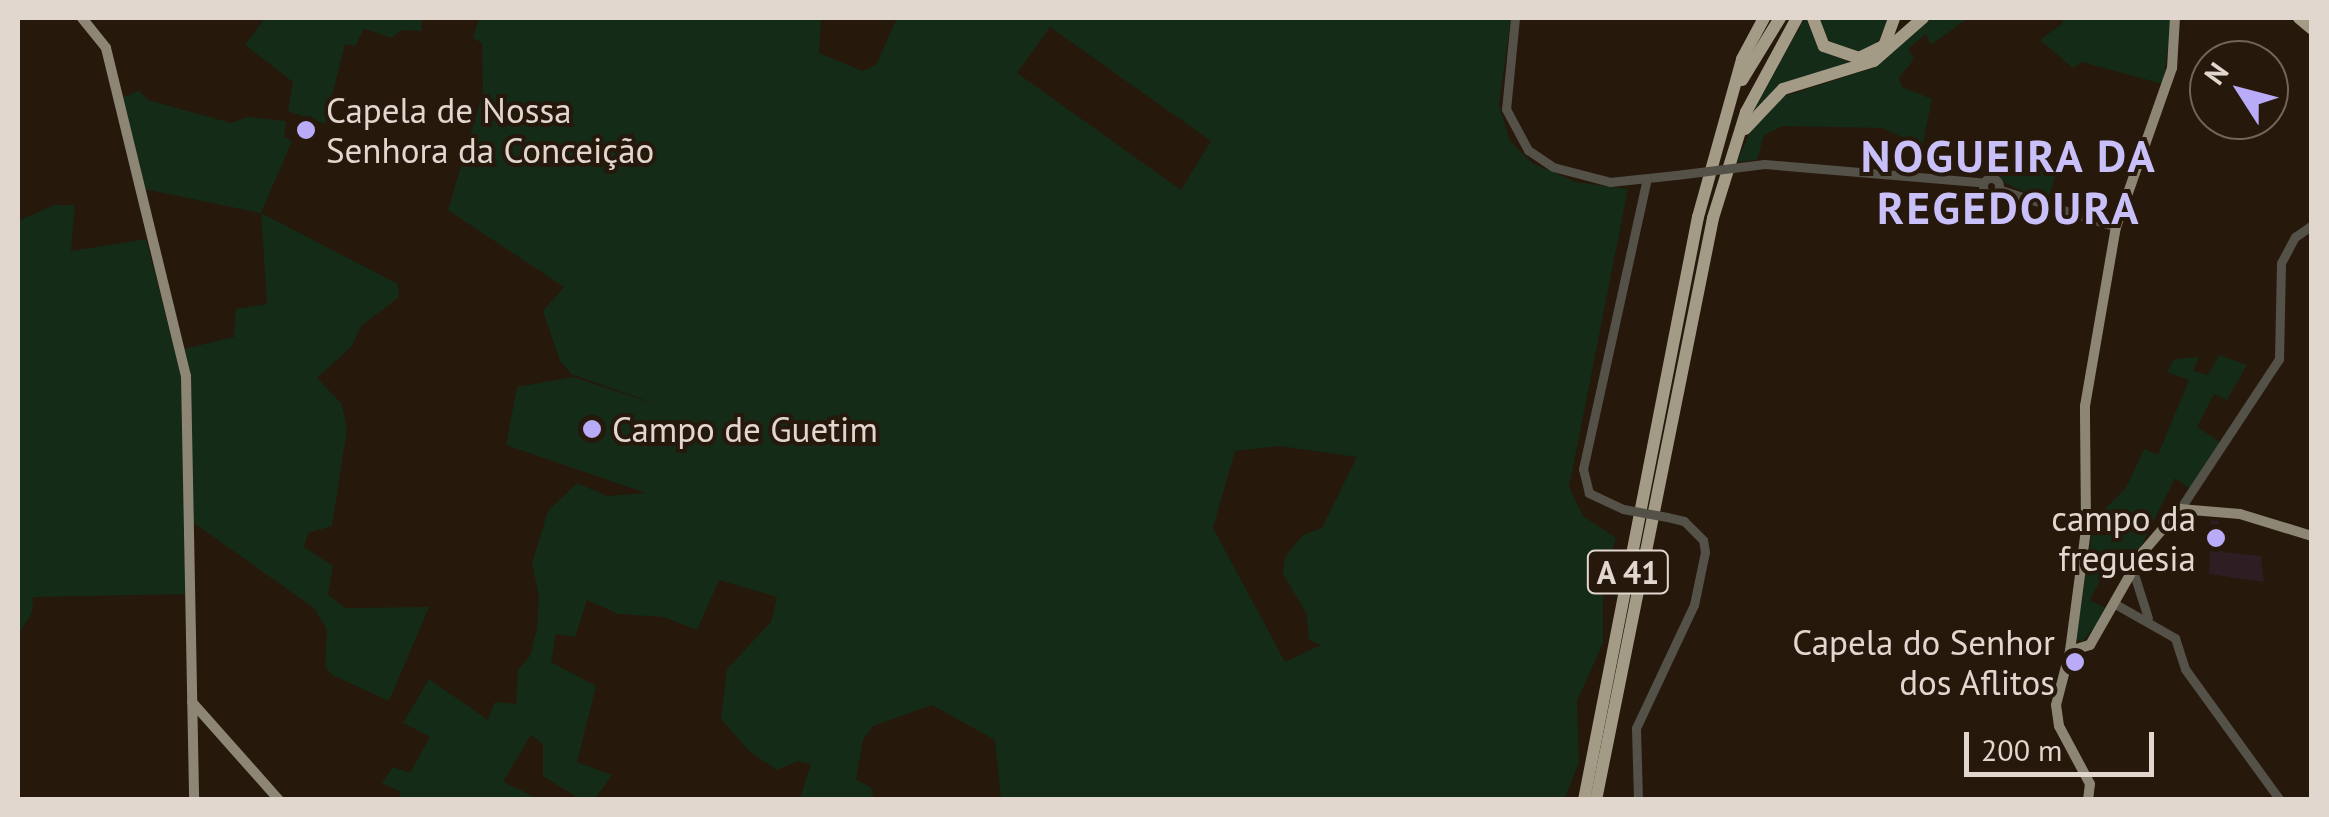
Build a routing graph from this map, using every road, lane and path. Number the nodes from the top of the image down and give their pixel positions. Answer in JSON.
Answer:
{"nodes":[{"id":1,"x":82,"y":18,"type":"edge"},
{"id":2,"x":1516,"y":18,"type":"edge"},
{"id":3,"x":1764,"y":18,"type":"edge"},
{"id":4,"x":1780,"y":18,"type":"edge"},
{"id":5,"x":1797,"y":18,"type":"edge"},
{"id":6,"x":1814,"y":18,"type":"edge"},
{"id":7,"x":1894,"y":18,"type":"edge"},
{"id":8,"x":1923,"y":18,"type":"edge"},
{"id":9,"x":2175,"y":18,"type":"edge"},
{"id":10,"x":2299,"y":18,"type":"edge"},
{"id":11,"x":2312,"y":29,"type":"edge"},
{"id":12,"x":1738,"y":86,"type":"junction"},
{"id":13,"x":1734,"y":146,"type":"junction"},
{"id":14,"x":1647,"y":179,"type":"junction"},
{"id":15,"x":2312,"y":226,"type":"edge"},
{"id":16,"x":2116,"y":227,"type":"junction"},
{"id":17,"x":2180,"y":509,"type":"junction"},
{"id":18,"x":2312,"y":536,"type":"edge"},
{"id":19,"x":2131,"y":588,"type":"junction"},
{"id":20,"x":2117,"y":604,"type":"junction"},
{"id":21,"x":2137,"y":608,"type":"junction"},
{"id":22,"x":2070,"y":651,"type":"junction"},
{"id":23,"x":191,"y":702,"type":"junction"},
{"id":24,"x":279,"y":799,"type":"edge"},
{"id":25,"x":194,"y":800,"type":"edge"},
{"id":26,"x":1584,"y":800,"type":"edge"},
{"id":27,"x":1596,"y":800,"type":"edge"},
{"id":28,"x":1638,"y":800,"type":"edge"},
{"id":29,"x":2088,"y":800,"type":"edge"},
{"id":30,"x":2280,"y":800,"type":"edge"}],
"edges":[{"from":1,"to":23,"type":"main road"},
{"from":2,"to":14,"type":"street"},
{"from":3,"to":12,"type":"highway"},
{"from":4,"to":12,"type":"highway","number":"A 41"},
{"from":5,"to":13,"type":"highway","number":"A 41"},
{"from":6,"to":7,"type":"highway"},
{"from":8,"to":13,"type":"highway"},
{"from":9,"to":16,"type":"main road"},
{"from":10,"to":11,"type":"highway"},
{"from":12,"to":26,"type":"highway","number":"A 41"},
{"from":13,"to":27,"type":"highway","number":"A 41"},
{"from":14,"to":16,"type":"street","bridge":true},
{"from":14,"to":28,"type":"street","bridge":true},
{"from":15,"to":17,"type":"street"},
{"from":16,"to":22,"type":"main road"},
{"from":17,"to":18,"type":"main road"},
{"from":17,"to":19,"type":"main road"},
{"from":19,"to":20,"type":"main road"},
{"from":19,"to":21,"type":"street"},
{"from":20,"to":21,"type":"street"},
{"from":20,"to":22,"type":"main road"},
{"from":21,"to":30,"type":"street"},
{"from":22,"to":29,"type":"main road"},
{"from":23,"to":24,"type":"main road"},
{"from":23,"to":25,"type":"main road"}]}
